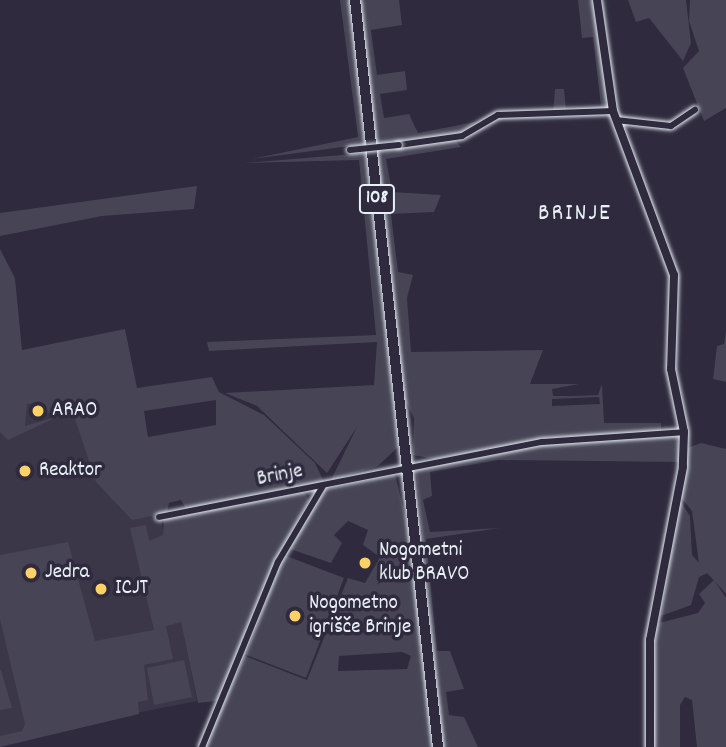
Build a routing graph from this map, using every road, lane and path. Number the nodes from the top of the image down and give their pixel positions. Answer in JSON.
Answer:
{"nodes":[{"id":1,"x":355,"y":0,"type":"edge"},
{"id":2,"x":597,"y":0,"type":"edge"},
{"id":3,"x":695,"y":110,"type":"dead end"},
{"id":4,"x":613,"y":111,"type":"junction"},
{"id":5,"x":616,"y":120,"type":"junction"},
{"id":6,"x":350,"y":150,"type":"dead end"},
{"id":7,"x":684,"y":432,"type":"junction"},
{"id":8,"x":407,"y":465,"type":"junction"},
{"id":9,"x":324,"y":485,"type":"junction"},
{"id":10,"x":159,"y":517,"type":"dead end"},
{"id":11,"x":202,"y":747,"type":"edge"},
{"id":12,"x":438,"y":747,"type":"edge"},
{"id":13,"x":650,"y":747,"type":"edge"}],
"edges":[{"from":1,"to":8,"type":"main road","number":"108"},
{"from":2,"to":4,"type":"street"},
{"from":3,"to":5,"type":"street"},
{"from":4,"to":5,"type":"street"},
{"from":4,"to":6,"type":"street","bridge":true},
{"from":5,"to":7,"type":"street"},
{"from":7,"to":8,"type":"street","name":"Brinje"},
{"from":7,"to":13,"type":"street"},
{"from":8,"to":9,"type":"street","name":"Brinje"},
{"from":8,"to":12,"type":"main road","number":"108"},
{"from":9,"to":10,"type":"street","name":"Brinje"},
{"from":9,"to":11,"type":"street"}]}
